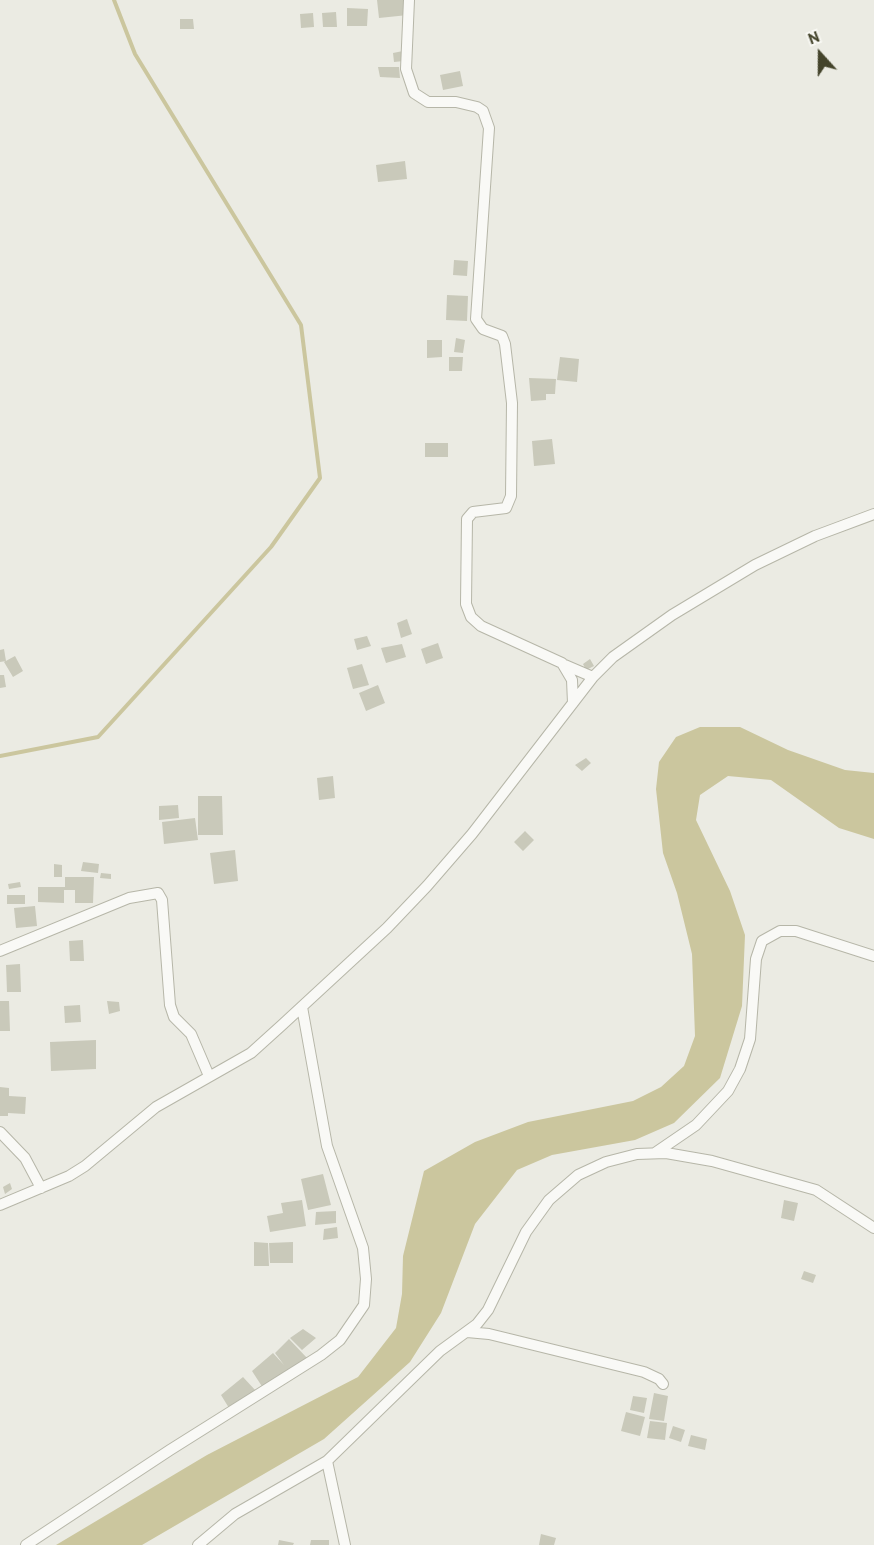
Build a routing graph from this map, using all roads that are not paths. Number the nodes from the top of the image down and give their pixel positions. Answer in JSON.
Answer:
{"nodes":[{"id":1,"x":410,"y":0,"type":"edge"},
{"id":2,"x":874,"y":513,"type":"edge"},
{"id":3,"x":562,"y":663,"type":"junction"},
{"id":4,"x":593,"y":677,"type":"junction"},
{"id":5,"x":573,"y":703,"type":"junction"},
{"id":6,"x":0,"y":951,"type":"edge"},
{"id":7,"x":874,"y":956,"type":"edge"},
{"id":8,"x":302,"y":1007,"type":"junction"},
{"id":9,"x":209,"y":1076,"type":"junction"},
{"id":10,"x":0,"y":1132,"type":"edge"},
{"id":11,"x":654,"y":1154,"type":"junction"},
{"id":12,"x":41,"y":1188,"type":"junction"},
{"id":13,"x":0,"y":1205,"type":"edge"},
{"id":14,"x":874,"y":1228,"type":"edge"},
{"id":15,"x":467,"y":1332,"type":"junction"},
{"id":16,"x":663,"y":1384,"type":"dead end"},
{"id":17,"x":327,"y":1461,"type":"junction"},
{"id":18,"x":26,"y":1545,"type":"edge"},
{"id":19,"x":198,"y":1545,"type":"edge"},
{"id":20,"x":345,"y":1545,"type":"edge"}],
"edges":[{"from":1,"to":3,"type":"street"},
{"from":2,"to":4,"type":"street"},
{"from":3,"to":4,"type":"street"},
{"from":3,"to":5,"type":"street"},
{"from":4,"to":5,"type":"street"},
{"from":5,"to":8,"type":"street"},
{"from":6,"to":9,"type":"street"},
{"from":7,"to":11,"type":"street"},
{"from":8,"to":9,"type":"street"},
{"from":8,"to":18,"type":"street"},
{"from":9,"to":12,"type":"street"},
{"from":10,"to":12,"type":"street"},
{"from":11,"to":14,"type":"street"},
{"from":11,"to":15,"type":"street"},
{"from":12,"to":13,"type":"street"},
{"from":15,"to":16,"type":"street"},
{"from":15,"to":17,"type":"street"},
{"from":17,"to":19,"type":"street"},
{"from":17,"to":20,"type":"street"}]}
